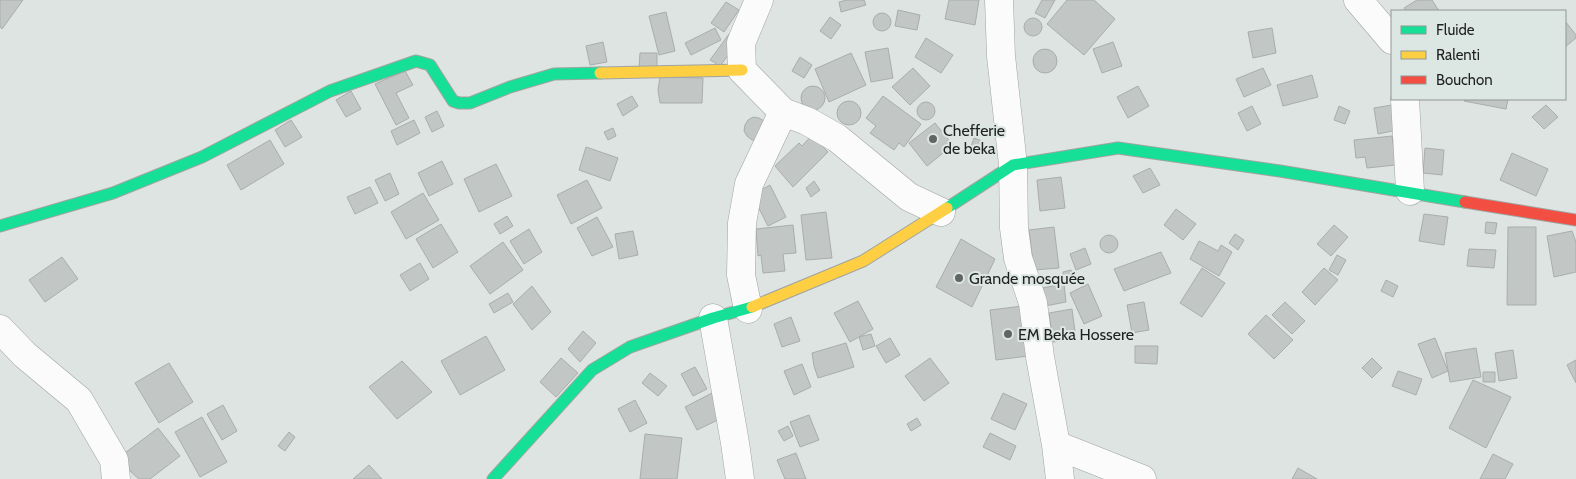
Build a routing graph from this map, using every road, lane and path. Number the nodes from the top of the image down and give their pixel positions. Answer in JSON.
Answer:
{"nodes":[{"id":1,"x":759,"y":0,"type":"edge"},
{"id":2,"x":999,"y":0,"type":"edge"},
{"id":3,"x":1358,"y":0,"type":"edge"},
{"id":4,"x":1391,"y":39,"type":"edge"},
{"id":5,"x":742,"y":70,"type":"junction"},
{"id":6,"x":1405,"y":100,"type":"edge"},
{"id":7,"x":783,"y":112,"type":"junction"},
{"id":8,"x":1013,"y":164,"type":"junction"},
{"id":9,"x":1410,"y":191,"type":"junction"},
{"id":10,"x":941,"y":212,"type":"junction"},
{"id":11,"x":1576,"y":220,"type":"edge"},
{"id":12,"x":0,"y":226,"type":"edge"},
{"id":13,"x":748,"y":309,"type":"junction"},
{"id":14,"x":713,"y":318,"type":"junction"},
{"id":15,"x":0,"y":329,"type":"edge"},
{"id":16,"x":1056,"y":445,"type":"junction"},
{"id":17,"x":116,"y":479,"type":"edge"},
{"id":18,"x":492,"y":479,"type":"edge"},
{"id":19,"x":740,"y":479,"type":"edge"},
{"id":20,"x":1060,"y":479,"type":"edge"},
{"id":21,"x":1142,"y":479,"type":"edge"}],
"edges":[{"from":1,"to":5,"type":"street"},
{"from":2,"to":8,"type":"street"},
{"from":3,"to":4,"type":"street"},
{"from":5,"to":7,"type":"street"},
{"from":5,"to":12,"type":"street"},
{"from":6,"to":9,"type":"street"},
{"from":7,"to":10,"type":"street"},
{"from":7,"to":13,"type":"street"},
{"from":8,"to":9,"type":"street"},
{"from":8,"to":10,"type":"street"},
{"from":8,"to":16,"type":"street"},
{"from":9,"to":11,"type":"street"},
{"from":10,"to":13,"type":"street"},
{"from":13,"to":14,"type":"street"},
{"from":14,"to":18,"type":"street"},
{"from":14,"to":19,"type":"street"},
{"from":15,"to":17,"type":"street"},
{"from":16,"to":20,"type":"street"},
{"from":16,"to":21,"type":"street"}]}
